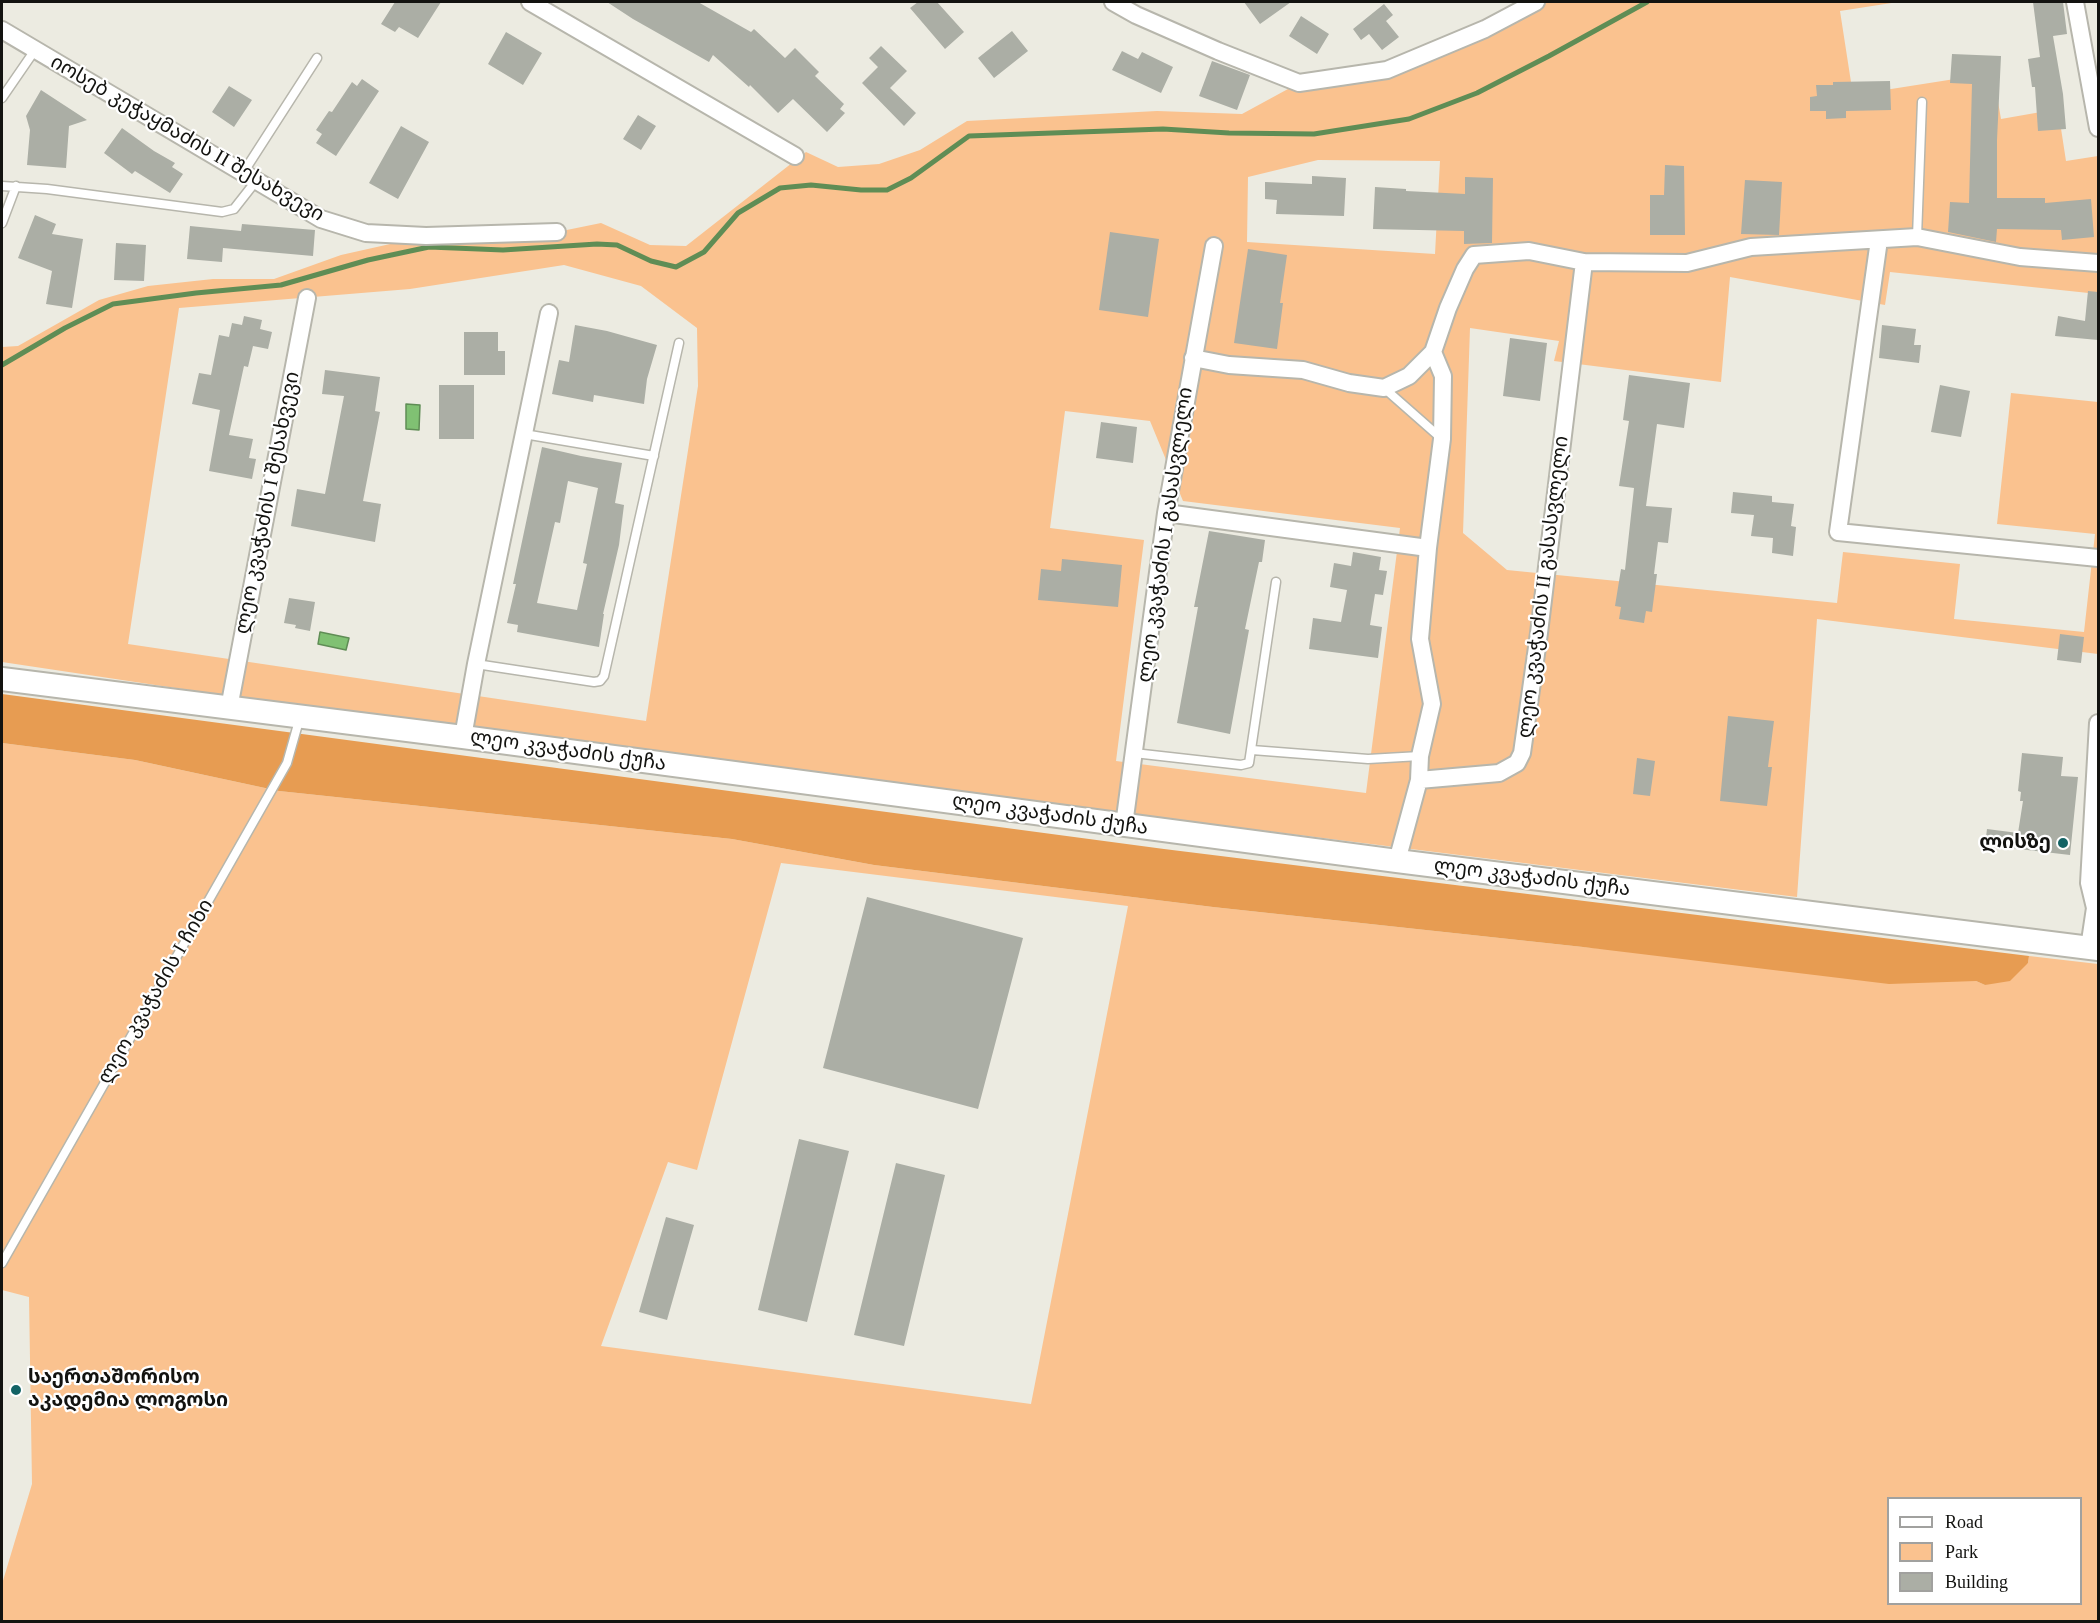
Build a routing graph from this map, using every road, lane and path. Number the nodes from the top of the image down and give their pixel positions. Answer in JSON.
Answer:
{"nodes":[{"id":1,"x":530,"y":2,"type":"edge"},
{"id":2,"x":1113,"y":2,"type":"edge"},
{"id":3,"x":1536,"y":2,"type":"edge"},
{"id":4,"x":2075,"y":2,"type":"edge"},
{"id":5,"x":2,"y":30,"type":"edge"},
{"id":6,"x":35,"y":50,"type":"junction"},
{"id":7,"x":317,"y":58,"type":"dead end"},
{"id":8,"x":2,"y":98,"type":"edge"},
{"id":9,"x":1922,"y":102,"type":"dead end"},
{"id":10,"x":2098,"y":128,"type":"edge"},
{"id":11,"x":795,"y":156,"type":"dead end"},
{"id":12,"x":250,"y":177,"type":"junction"},
{"id":13,"x":2,"y":186,"type":"edge"},
{"id":14,"x":16,"y":186,"type":"junction"},
{"id":15,"x":2,"y":223,"type":"edge"},
{"id":16,"x":557,"y":232,"type":"dead end"},
{"id":17,"x":1917,"y":237,"type":"junction"},
{"id":18,"x":1879,"y":240,"type":"junction"},
{"id":19,"x":1214,"y":246,"type":"dead end"},
{"id":20,"x":1584,"y":262,"type":"junction"},
{"id":21,"x":2098,"y":262,"type":"edge"},
{"id":22,"x":307,"y":298,"type":"dead end"},
{"id":23,"x":549,"y":313,"type":"dead end"},
{"id":24,"x":679,"y":343,"type":"dead end"},
{"id":25,"x":1433,"y":352,"type":"junction"},
{"id":26,"x":1193,"y":358,"type":"junction"},
{"id":27,"x":1383,"y":388,"type":"junction"},
{"id":28,"x":524,"y":434,"type":"junction"},
{"id":29,"x":1442,"y":439,"type":"junction"},
{"id":30,"x":654,"y":456,"type":"junction"},
{"id":31,"x":1166,"y":513,"type":"junction"},
{"id":32,"x":1428,"y":548,"type":"junction"},
{"id":33,"x":2098,"y":558,"type":"edge"},
{"id":34,"x":1276,"y":582,"type":"dead end"},
{"id":35,"x":476,"y":664,"type":"junction"},
{"id":36,"x":2,"y":679,"type":"edge"},
{"id":37,"x":229,"y":708,"type":"junction"},
{"id":38,"x":300,"y":717,"type":"junction"},
{"id":39,"x":2098,"y":723,"type":"edge"},
{"id":40,"x":463,"y":737,"type":"junction"},
{"id":41,"x":1252,"y":750,"type":"junction"},
{"id":42,"x":1134,"y":753,"type":"junction"},
{"id":43,"x":1420,"y":756,"type":"junction"},
{"id":44,"x":1419,"y":780,"type":"junction"},
{"id":45,"x":1124,"y":825,"type":"junction"},
{"id":46,"x":2096,"y":833,"type":"edge"},
{"id":47,"x":1397,"y":861,"type":"junction"},
{"id":48,"x":2094,"y":948,"type":"edge"},
{"id":49,"x":2,"y":1263,"type":"edge"}],
"edges":[{"from":1,"to":11,"type":"street"},
{"from":2,"to":3,"type":"street"},
{"from":4,"to":10,"type":"street"},
{"from":5,"to":6,"type":"street","name":"იოსებ კეჭაყმაძის II შესახვევი"},
{"from":6,"to":8,"type":"lane"},
{"from":6,"to":12,"type":"street","name":"იოსებ კეჭაყმაძის II შესახვევი"},
{"from":7,"to":12,"type":"lane"},
{"from":9,"to":17,"type":"lane"},
{"from":12,"to":14,"type":"lane"},
{"from":12,"to":16,"type":"street","name":"იოსებ კეჭაყმაძის II შესახვევი"},
{"from":13,"to":14,"type":"lane"},
{"from":14,"to":15,"type":"lane"},
{"from":17,"to":18,"type":"street"},
{"from":17,"to":21,"type":"street"},
{"from":18,"to":20,"type":"street"},
{"from":18,"to":33,"type":"street"},
{"from":19,"to":26,"type":"street","name":"ლეო კვაჭაძის I გასასვლელი"},
{"from":20,"to":25,"type":"street"},
{"from":20,"to":44,"type":"street","name":"ლეო კვაჭაძის II გასასვლელი"},
{"from":22,"to":37,"type":"street","name":"ლეო კვაჭაძის I შესახვევი"},
{"from":23,"to":28,"type":"street"},
{"from":24,"to":30,"type":"lane"},
{"from":25,"to":27,"type":"street"},
{"from":25,"to":29,"type":"street"},
{"from":26,"to":27,"type":"street"},
{"from":26,"to":31,"type":"street","name":"ლეო კვაჭაძის I გასასვლელი"},
{"from":27,"to":29,"type":"lane"},
{"from":28,"to":30,"type":"lane"},
{"from":28,"to":35,"type":"street"},
{"from":29,"to":32,"type":"street"},
{"from":30,"to":35,"type":"lane"},
{"from":31,"to":32,"type":"street"},
{"from":31,"to":42,"type":"street","name":"ლეო კვაჭაძის I გასასვლელი"},
{"from":32,"to":43,"type":"street"},
{"from":34,"to":41,"type":"lane"},
{"from":35,"to":40,"type":"street"},
{"from":36,"to":37,"type":"main road","name":"ლეო კვაჭაძის ქუჩა"},
{"from":37,"to":38,"type":"main road","name":"ლეო კვაჭაძის ქუჩა"},
{"from":38,"to":40,"type":"main road","name":"ლეო კვაჭაძის ქუჩა"},
{"from":38,"to":49,"type":"lane","name":"ლეო კვაჭაძის I ჩიხი"},
{"from":39,"to":46,"type":"street"},
{"from":40,"to":45,"type":"main road","name":"ლეო კვაჭაძის ქუჩა"},
{"from":41,"to":42,"type":"lane"},
{"from":41,"to":43,"type":"lane"},
{"from":42,"to":45,"type":"street","name":"ლეო კვაჭაძის I გასასვლელი"},
{"from":43,"to":44,"type":"street"},
{"from":44,"to":47,"type":"street"},
{"from":45,"to":47,"type":"main road","name":"ლეო კვაჭაძის ქუჩა"},
{"from":46,"to":48,"type":"street"},
{"from":47,"to":48,"type":"main road","name":"ლეო კვაჭაძის ქუჩა"}]}
